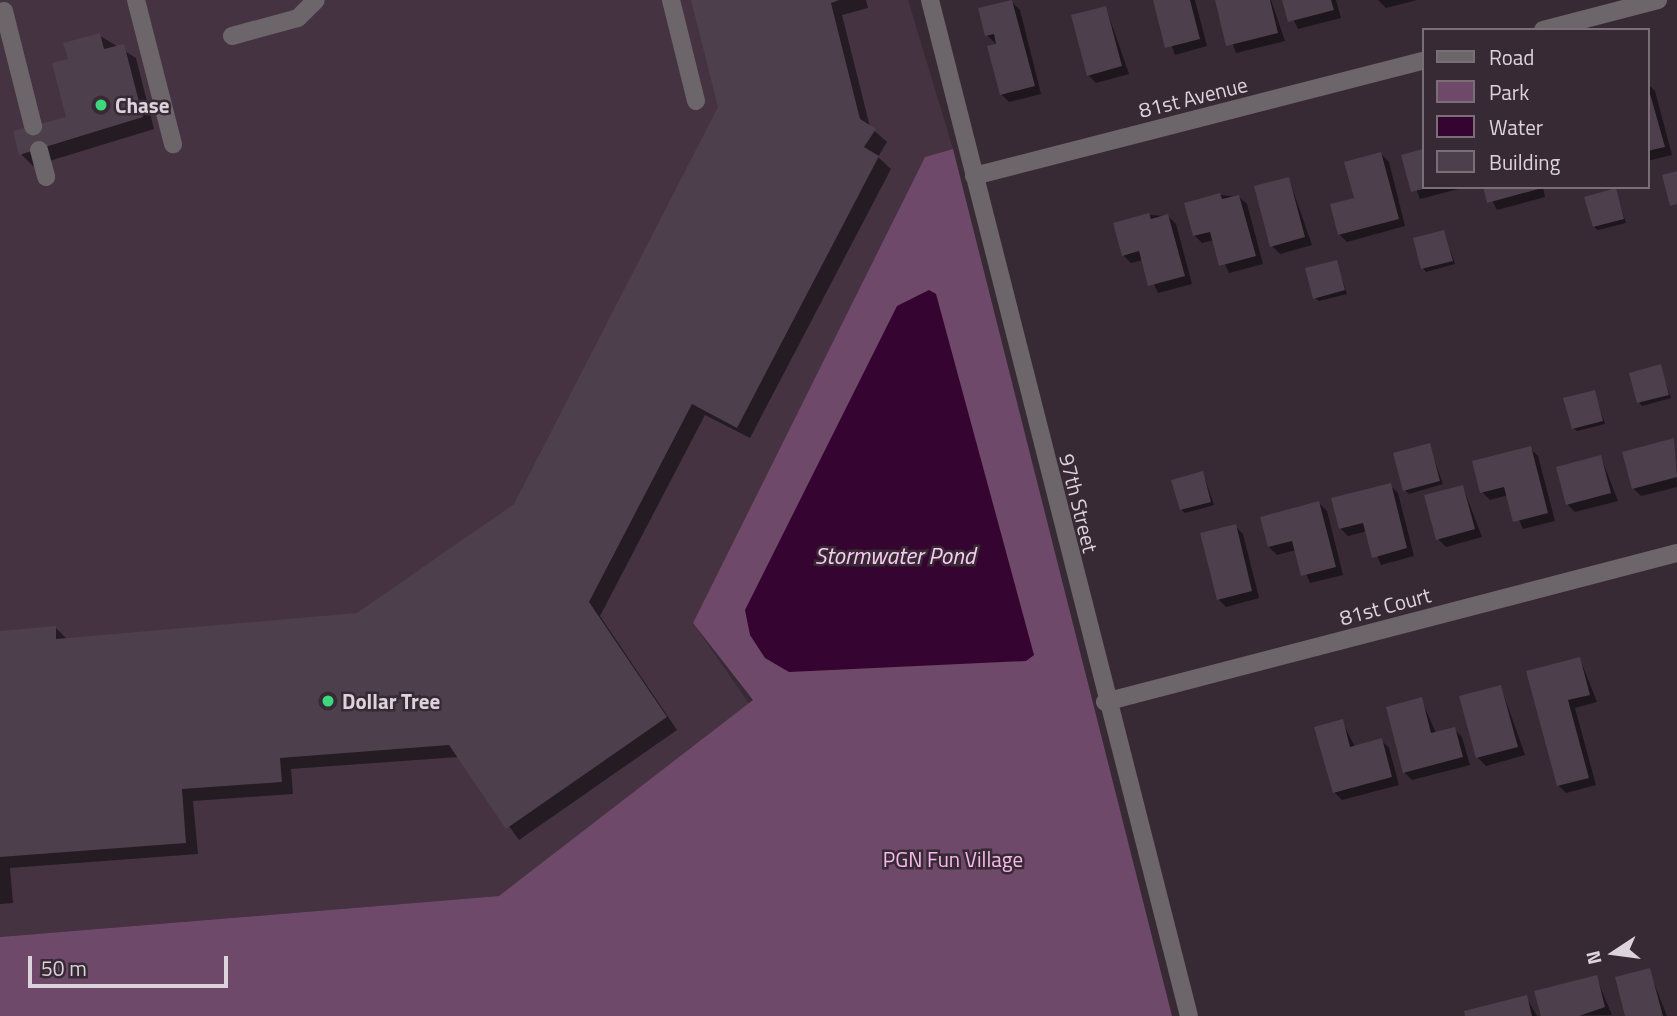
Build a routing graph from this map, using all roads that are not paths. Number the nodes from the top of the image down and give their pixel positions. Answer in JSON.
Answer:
{"nodes":[{"id":1,"x":136,"y":0,"type":"edge"},
{"id":2,"x":316,"y":0,"type":"edge"},
{"id":3,"x":671,"y":0,"type":"edge"},
{"id":4,"x":930,"y":0,"type":"edge"},
{"id":5,"x":1658,"y":0,"type":"edge"},
{"id":6,"x":4,"y":11,"type":"dead end"},
{"id":7,"x":1551,"y":28,"type":"edge"},
{"id":8,"x":232,"y":36,"type":"dead end"},
{"id":9,"x":1422,"y":61,"type":"edge"},
{"id":10,"x":696,"y":101,"type":"dead end"},
{"id":11,"x":33,"y":125,"type":"dead end"},
{"id":12,"x":173,"y":144,"type":"dead end"},
{"id":13,"x":39,"y":150,"type":"dead end"},
{"id":14,"x":974,"y":176,"type":"junction"},
{"id":15,"x":46,"y":177,"type":"dead end"},
{"id":16,"x":1677,"y":553,"type":"edge"},
{"id":17,"x":1105,"y":702,"type":"junction"},
{"id":18,"x":1189,"y":1016,"type":"edge"}],
"edges":[{"from":1,"to":12,"type":"street"},
{"from":2,"to":8,"type":"street"},
{"from":3,"to":10,"type":"street"},
{"from":4,"to":14,"type":"street","name":"97th Street"},
{"from":5,"to":7,"type":"street"},
{"from":6,"to":11,"type":"street"},
{"from":9,"to":14,"type":"street","name":"81st Avenue"},
{"from":13,"to":15,"type":"street"},
{"from":14,"to":17,"type":"street","name":"97th Street"},
{"from":16,"to":17,"type":"street","name":"81st Court"},
{"from":17,"to":18,"type":"street","name":"97th Street"}]}
